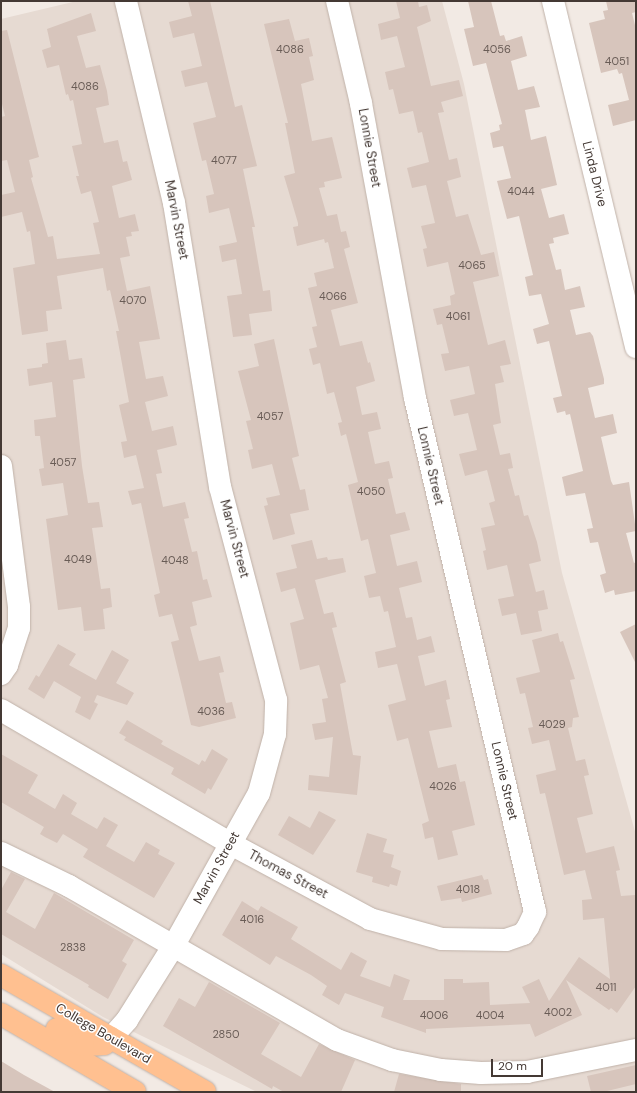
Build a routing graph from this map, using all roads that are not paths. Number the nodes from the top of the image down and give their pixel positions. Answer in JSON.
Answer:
{"nodes":[{"id":1,"x":126,"y":1,"type":"edge"},
{"id":2,"x":337,"y":1,"type":"edge"},
{"id":3,"x":553,"y":1,"type":"edge"},
{"id":4,"x":636,"y":347,"type":"edge"},
{"id":5,"x":1,"y":466,"type":"edge"},
{"id":6,"x":1,"y":674,"type":"edge"},
{"id":7,"x":1,"y":710,"type":"edge"},
{"id":8,"x":230,"y":844,"type":"junction"},
{"id":9,"x":1,"y":853,"type":"edge"},
{"id":10,"x":528,"y":927,"type":"joint"},
{"id":11,"x":174,"y":945,"type":"junction"},
{"id":12,"x":1,"y":976,"type":"edge"},
{"id":13,"x":1,"y":1008,"type":"edge"},
{"id":14,"x":1,"y":1014,"type":"edge"},
{"id":15,"x":111,"y":1038,"type":"junction"},
{"id":16,"x":636,"y":1050,"type":"edge"},
{"id":17,"x":135,"y":1092,"type":"edge"},
{"id":18,"x":205,"y":1092,"type":"edge"}],
"edges":[{"from":1,"to":8,"type":"street","name":"Marvin Street"},
{"from":2,"to":10,"type":"street","name":"Lonnie Street"},
{"from":3,"to":4,"type":"street","name":"Linda Drive"},
{"from":5,"to":6,"type":"street"},
{"from":7,"to":8,"type":"street","name":"Thomas Street"},
{"from":8,"to":10,"type":"street","name":"Thomas Street"},
{"from":8,"to":11,"type":"street","name":"Marvin Street"},
{"from":9,"to":11,"type":"street"},
{"from":11,"to":15,"type":"street","name":"Marvin Street"},
{"from":11,"to":16,"type":"street"},
{"from":12,"to":15,"type":"main road","name":"College Boulevard"},
{"from":13,"to":15,"type":"main road"},
{"from":14,"to":17,"type":"main road"},
{"from":15,"to":18,"type":"main road","name":"College Boulevard"}]}
